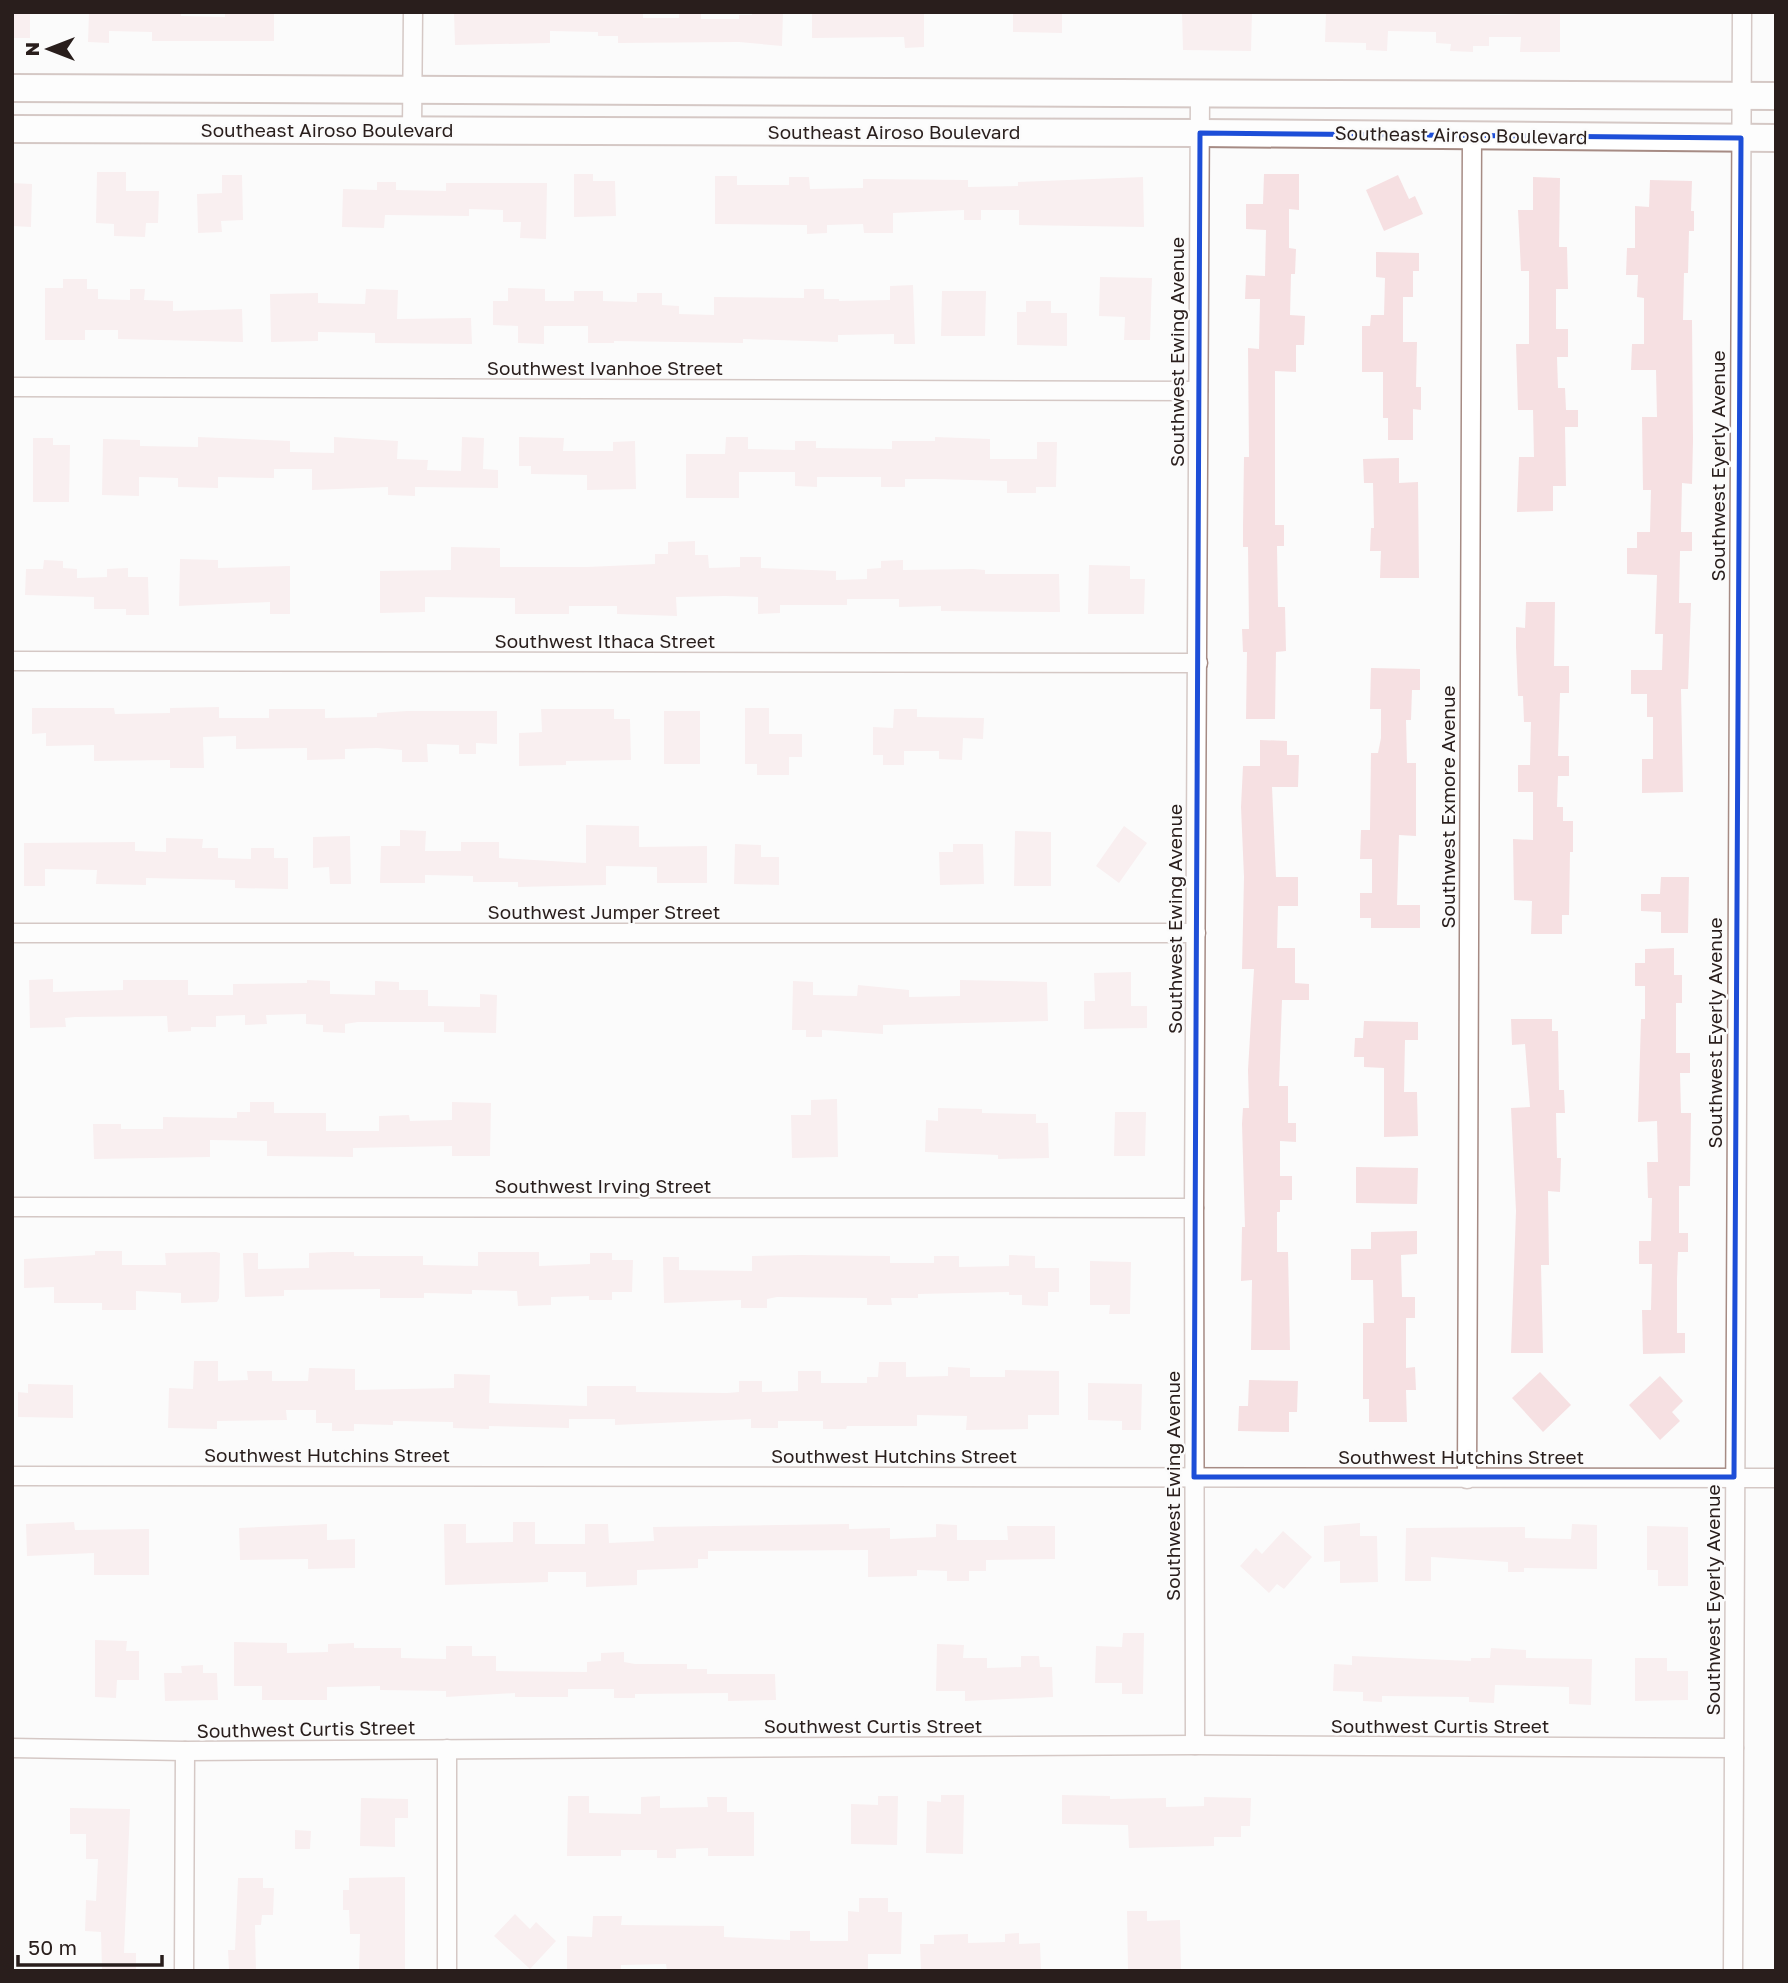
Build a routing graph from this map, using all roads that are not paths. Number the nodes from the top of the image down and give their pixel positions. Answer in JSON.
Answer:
{"nodes":[{"id":1,"x":413,"y":12,"type":"edge"},
{"id":2,"x":1742,"y":12,"type":"edge"},
{"id":3,"x":12,"y":88,"type":"edge"},
{"id":4,"x":412,"y":90,"type":"junction"},
{"id":5,"x":1200,"y":93,"type":"junction"},
{"id":6,"x":1741,"y":96,"type":"junction"},
{"id":7,"x":1776,"y":96,"type":"edge"},
{"id":8,"x":12,"y":129,"type":"edge"},
{"id":9,"x":412,"y":130,"type":"junction"},
{"id":10,"x":1200,"y":133,"type":"junction"},
{"id":11,"x":1472,"y":135,"type":"junction"},
{"id":12,"x":1741,"y":138,"type":"junction"},
{"id":13,"x":1776,"y":138,"type":"edge"},
{"id":14,"x":12,"y":387,"type":"edge"},
{"id":15,"x":1198,"y":391,"type":"junction"},
{"id":16,"x":12,"y":661,"type":"edge"},
{"id":17,"x":1198,"y":663,"type":"junction"},
{"id":18,"x":12,"y":933,"type":"edge"},
{"id":19,"x":1196,"y":933,"type":"junction"},
{"id":20,"x":12,"y":1207,"type":"edge"},
{"id":21,"x":1194,"y":1208,"type":"junction"},
{"id":22,"x":12,"y":1476,"type":"edge"},
{"id":23,"x":1194,"y":1477,"type":"junction"},
{"id":24,"x":1734,"y":1477,"type":"junction"},
{"id":25,"x":1776,"y":1478,"type":"edge"},
{"id":26,"x":1467,"y":1479,"type":"junction"},
{"id":27,"x":1195,"y":1745,"type":"junction"},
{"id":28,"x":12,"y":1748,"type":"edge"},
{"id":29,"x":447,"y":1748,"type":"junction"},
{"id":30,"x":1734,"y":1748,"type":"junction"},
{"id":31,"x":185,"y":1751,"type":"junction"},
{"id":32,"x":184,"y":1971,"type":"edge"},
{"id":33,"x":447,"y":1971,"type":"edge"},
{"id":34,"x":1733,"y":1971,"type":"edge"}],
"edges":[{"from":1,"to":4,"type":"street"},
{"from":2,"to":6,"type":"street","name":"Southwest Eyerly Avenue"},
{"from":3,"to":4,"type":"main road","name":"Southeast Airoso Boulevard"},
{"from":4,"to":5,"type":"main road","name":"Southeast Airoso Boulevard"},
{"from":4,"to":9,"type":"street"},
{"from":5,"to":6,"type":"main road","name":"Southeast Airoso Boulevard"},
{"from":5,"to":10,"type":"street","name":"Southwest Ewing Avenue"},
{"from":6,"to":7,"type":"main road","name":"Southeast Airoso Boulevard"},
{"from":6,"to":12,"type":"street","name":"Southwest Eyerly Avenue"},
{"from":8,"to":9,"type":"main road","name":"Southeast Airoso Boulevard"},
{"from":9,"to":10,"type":"main road","name":"Southeast Airoso Boulevard"},
{"from":10,"to":11,"type":"main road","name":"Southeast Airoso Boulevard"},
{"from":10,"to":15,"type":"street","name":"Southwest Ewing Avenue"},
{"from":11,"to":12,"type":"main road","name":"Southeast Airoso Boulevard"},
{"from":11,"to":26,"type":"street","name":"Southwest Exmore Avenue"},
{"from":12,"to":13,"type":"main road","name":"Southeast Airoso Boulevard"},
{"from":12,"to":24,"type":"street","name":"Southwest Eyerly Avenue"},
{"from":14,"to":15,"type":"street","name":"Southwest Ivanhoe Street"},
{"from":15,"to":17,"type":"street","name":"Southwest Ewing Avenue"},
{"from":16,"to":17,"type":"street","name":"Southwest Ithaca Street"},
{"from":17,"to":19,"type":"street","name":"Southwest Ewing Avenue"},
{"from":18,"to":19,"type":"street","name":"Southwest Jumper Street"},
{"from":19,"to":21,"type":"street","name":"Southwest Ewing Avenue"},
{"from":20,"to":21,"type":"street","name":"Southwest Irving Street"},
{"from":21,"to":23,"type":"street","name":"Southwest Ewing Avenue"},
{"from":22,"to":23,"type":"street","name":"Southwest Hutchins Street"},
{"from":23,"to":26,"type":"street","name":"Southwest Hutchins Street"},
{"from":23,"to":27,"type":"street","name":"Southwest Ewing Avenue"},
{"from":24,"to":25,"type":"street","name":"Southwest Hutchins Street"},
{"from":24,"to":26,"type":"street","name":"Southwest Hutchins Street"},
{"from":24,"to":30,"type":"street","name":"Southwest Eyerly Avenue"},
{"from":27,"to":29,"type":"street","name":"Southwest Curtis Street"},
{"from":27,"to":30,"type":"street","name":"Southwest Curtis Street"},
{"from":28,"to":31,"type":"street","name":"Southwest Curtis Street"},
{"from":29,"to":31,"type":"street","name":"Southwest Curtis Street"},
{"from":29,"to":33,"type":"street"},
{"from":30,"to":34,"type":"street","name":"Southwest Eyerly Avenue"},
{"from":31,"to":32,"type":"street"}]}
